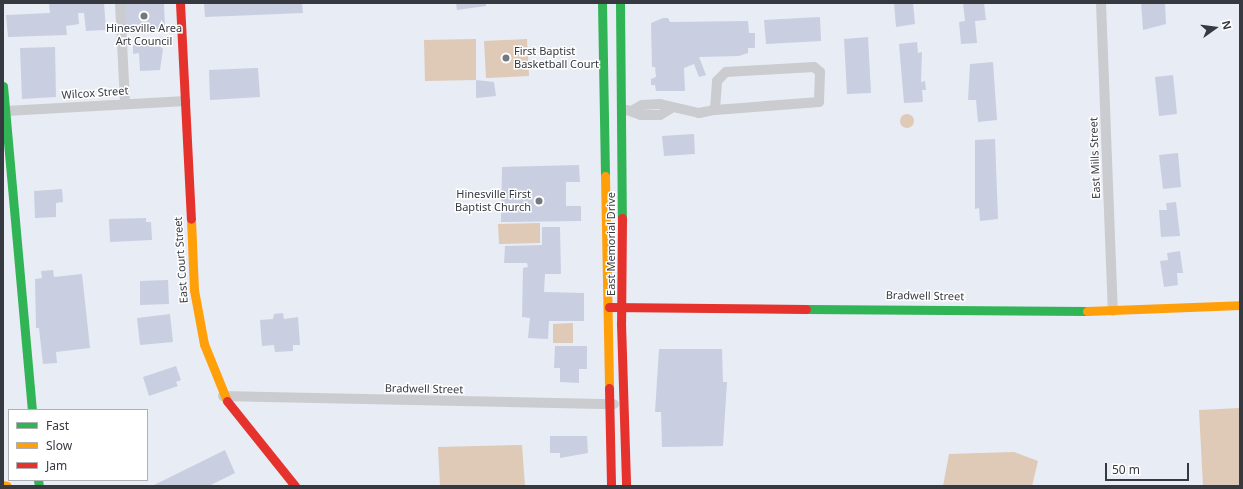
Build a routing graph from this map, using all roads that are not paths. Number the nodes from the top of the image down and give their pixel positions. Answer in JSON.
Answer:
{"nodes":[{"id":1,"x":120,"y":3,"type":"edge"},
{"id":2,"x":180,"y":3,"type":"edge"},
{"id":3,"x":602,"y":3,"type":"edge"},
{"id":4,"x":620,"y":3,"type":"edge"},
{"id":5,"x":1101,"y":3,"type":"edge"},
{"id":6,"x":3,"y":86,"type":"edge"},
{"id":7,"x":186,"y":101,"type":"junction"},
{"id":8,"x":125,"y":103,"type":"junction"},
{"id":9,"x":628,"y":110,"type":"junction"},
{"id":10,"x":715,"y":110,"type":"junction"},
{"id":11,"x":6,"y":111,"type":"junction"},
{"id":12,"x":1240,"y":305,"type":"edge"},
{"id":13,"x":610,"y":307,"type":"junction"},
{"id":14,"x":623,"y":307,"type":"junction"},
{"id":15,"x":1113,"y":311,"type":"junction"},
{"id":16,"x":223,"y":396,"type":"junction"},
{"id":17,"x":610,"y":403,"type":"junction"},
{"id":18,"x":625,"y":405,"type":"junction"},
{"id":19,"x":32,"y":409,"type":"edge"},
{"id":20,"x":3,"y":485,"type":"edge"},
{"id":21,"x":7,"y":486,"type":"edge"},
{"id":22,"x":295,"y":486,"type":"edge"},
{"id":23,"x":611,"y":486,"type":"edge"},
{"id":24,"x":626,"y":486,"type":"edge"}],
"edges":[{"from":1,"to":8,"type":"street"},
{"from":2,"to":7,"type":"main road","name":"East Court Street"},
{"from":3,"to":13,"type":"main road","name":"East Memorial Drive"},
{"from":4,"to":9,"type":"main road","name":"East Memorial Drive"},
{"from":5,"to":15,"type":"street","name":"East Mills Street"},
{"from":6,"to":11,"type":"main road"},
{"from":7,"to":8,"type":"street","name":"Wilcox Street"},
{"from":7,"to":16,"type":"main road","name":"East Court Street"},
{"from":8,"to":11,"type":"street","name":"Wilcox Street"},
{"from":9,"to":10,"type":"street"},
{"from":9,"to":14,"type":"main road","name":"East Memorial Drive"},
{"from":10,"to":10,"type":"street"},
{"from":11,"to":19,"type":"main road"},
{"from":12,"to":15,"type":"main road","name":"Bradwell Street"},
{"from":13,"to":14,"type":"main road","name":"Bradwell Street"},
{"from":13,"to":17,"type":"main road","name":"East Memorial Drive"},
{"from":14,"to":15,"type":"main road","name":"Bradwell Street"},
{"from":14,"to":18,"type":"main road","name":"East Memorial Drive"},
{"from":16,"to":17,"type":"street","name":"Bradwell Street"},
{"from":16,"to":22,"type":"main road","name":"East Court Street"},
{"from":17,"to":18,"type":"street","name":"Bradwell Street"},
{"from":17,"to":23,"type":"main road","name":"East Memorial Drive"},
{"from":18,"to":24,"type":"main road","name":"East Memorial Drive"},
{"from":20,"to":21,"type":"main road"}]}
